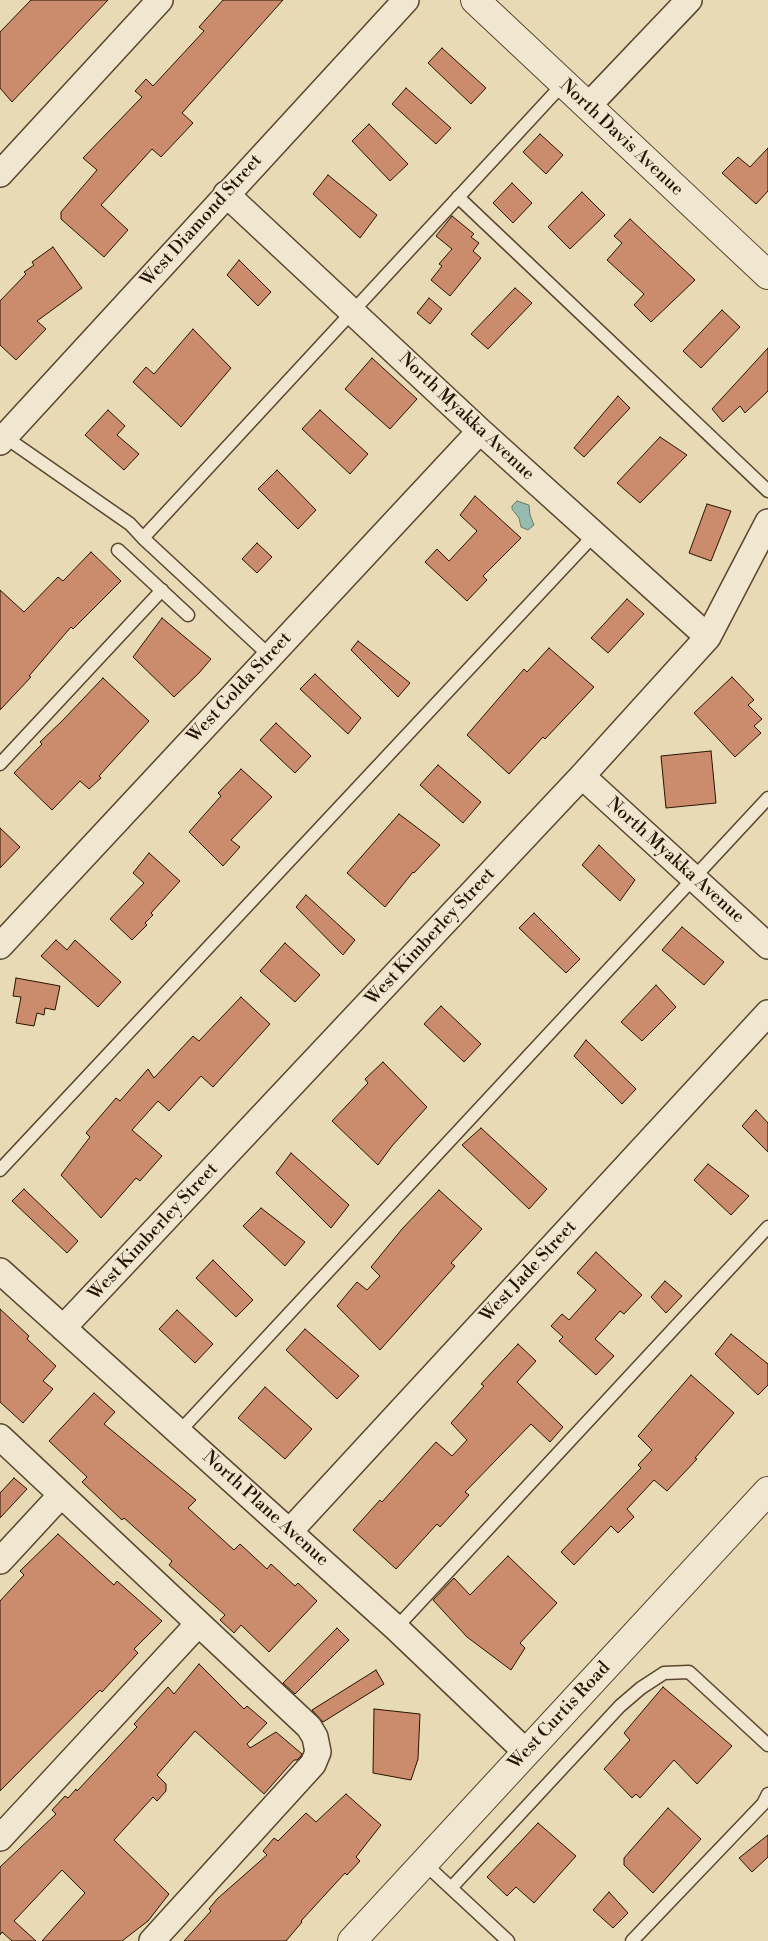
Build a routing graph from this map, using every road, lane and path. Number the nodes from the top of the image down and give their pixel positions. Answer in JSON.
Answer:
{"nodes":[{"id":1,"x":160,"y":0,"type":"edge"},
{"id":2,"x":406,"y":0,"type":"edge"},
{"id":3,"x":475,"y":0,"type":"edge"},
{"id":4,"x":689,"y":0,"type":"edge"},
{"id":5,"x":563,"y":84,"type":"junction"},
{"id":6,"x":588,"y":106,"type":"junction"},
{"id":7,"x":0,"y":174,"type":"edge"},
{"id":8,"x":226,"y":194,"type":"junction"},
{"id":9,"x":458,"y":198,"type":"junction"},
{"id":10,"x":768,"y":275,"type":"edge"},
{"id":11,"x":352,"y":311,"type":"junction"},
{"id":12,"x":480,"y":431,"type":"junction"},
{"id":13,"x":2,"y":437,"type":"edge"},
{"id":14,"x":768,"y":490,"type":"edge"},
{"id":15,"x":768,"y":522,"type":"edge"},
{"id":16,"x":595,"y":534,"type":"junction"},
{"id":17,"x":143,"y":538,"type":"junction"},
{"id":18,"x":118,"y":550,"type":"dead end"},
{"id":19,"x":162,"y":590,"type":"junction"},
{"id":20,"x":188,"y":615,"type":"dead end"},
{"id":21,"x":708,"y":637,"type":"junction"},
{"id":22,"x":270,"y":656,"type":"junction"},
{"id":23,"x":3,"y":756,"type":"edge"},
{"id":24,"x":582,"y":776,"type":"junction"},
{"id":25,"x":768,"y":798,"type":"edge"},
{"id":26,"x":694,"y":878,"type":"junction"},
{"id":27,"x":0,"y":946,"type":"edge"},
{"id":28,"x":768,"y":946,"type":"edge"},
{"id":29,"x":768,"y":1013,"type":"edge"},
{"id":30,"x":0,"y":1170,"type":"edge"},
{"id":31,"x":768,"y":1227,"type":"edge"},
{"id":32,"x":0,"y":1271,"type":"edge"},
{"id":33,"x":63,"y":1328,"type":"junction"},
{"id":34,"x":179,"y":1432,"type":"junction"},
{"id":35,"x":0,"y":1437,"type":"edge"},
{"id":36,"x":61,"y":1495,"type":"junction"},
{"id":37,"x":764,"y":1502,"type":"edge"},
{"id":38,"x":290,"y":1531,"type":"junction"},
{"id":39,"x":0,"y":1561,"type":"edge"},
{"id":40,"x":198,"y":1624,"type":"junction"},
{"id":41,"x":396,"y":1628,"type":"junction"},
{"id":42,"x":768,"y":1745,"type":"edge"},
{"id":43,"x":526,"y":1752,"type":"junction"},
{"id":44,"x":768,"y":1794,"type":"edge"},
{"id":45,"x":0,"y":1838,"type":"edge"},
{"id":46,"x":424,"y":1863,"type":"junction"},
{"id":47,"x":451,"y":1888,"type":"junction"},
{"id":48,"x":152,"y":1941,"type":"edge"},
{"id":49,"x":353,"y":1941,"type":"edge"},
{"id":50,"x":508,"y":1941,"type":"edge"},
{"id":51,"x":632,"y":1941,"type":"edge"}],
"edges":[{"from":1,"to":7,"type":"street"},
{"from":2,"to":8,"type":"street","name":"West Diamond Street"},
{"from":3,"to":5,"type":"street","name":"North Davis Avenue"},
{"from":4,"to":6,"type":"street"},
{"from":5,"to":6,"type":"street","name":"North Davis Avenue"},
{"from":5,"to":9,"type":"lane"},
{"from":6,"to":10,"type":"street","name":"North Davis Avenue"},
{"from":8,"to":11,"type":"street","name":"North Myakka Avenue"},
{"from":8,"to":13,"type":"street","name":"West Diamond Street"},
{"from":9,"to":11,"type":"lane"},
{"from":9,"to":14,"type":"lane"},
{"from":11,"to":12,"type":"street","name":"North Myakka Avenue"},
{"from":11,"to":17,"type":"lane"},
{"from":12,"to":16,"type":"street","name":"North Myakka Avenue"},
{"from":12,"to":22,"type":"street","name":"West Golda Street"},
{"from":13,"to":17,"type":"lane"},
{"from":15,"to":21,"type":"street","name":"West Kimberley Street"},
{"from":16,"to":21,"type":"street","name":"North Myakka Avenue"},
{"from":16,"to":30,"type":"lane"},
{"from":17,"to":22,"type":"lane"},
{"from":18,"to":19,"type":"lane"},
{"from":19,"to":20,"type":"lane"},
{"from":19,"to":23,"type":"lane"},
{"from":21,"to":24,"type":"street","name":"West Kimberley Street"},
{"from":22,"to":27,"type":"street","name":"West Golda Street"},
{"from":24,"to":26,"type":"street","name":"North Myakka Avenue"},
{"from":24,"to":33,"type":"street","name":"West Kimberley Street"},
{"from":25,"to":26,"type":"lane"},
{"from":26,"to":28,"type":"street","name":"North Myakka Avenue"},
{"from":26,"to":34,"type":"lane"},
{"from":29,"to":38,"type":"street","name":"West Jade Street"},
{"from":31,"to":41,"type":"lane"},
{"from":32,"to":33,"type":"street","name":"North Plane Avenue"},
{"from":33,"to":34,"type":"street","name":"North Plane Avenue"},
{"from":34,"to":38,"type":"street","name":"North Plane Avenue"},
{"from":35,"to":36,"type":"street"},
{"from":36,"to":39,"type":"street"},
{"from":36,"to":40,"type":"street"},
{"from":37,"to":43,"type":"street","name":"West Curtis Road"},
{"from":38,"to":41,"type":"street","name":"North Plane Avenue"},
{"from":40,"to":45,"type":"street"},
{"from":40,"to":48,"type":"street"},
{"from":41,"to":43,"type":"street","name":"North Plane Avenue"},
{"from":42,"to":47,"type":"lane"},
{"from":43,"to":46,"type":"street","name":"West Curtis Road"},
{"from":44,"to":51,"type":"lane"},
{"from":46,"to":47,"type":"lane"},
{"from":46,"to":49,"type":"street","name":"West Curtis Road"},
{"from":47,"to":50,"type":"lane"}]}
